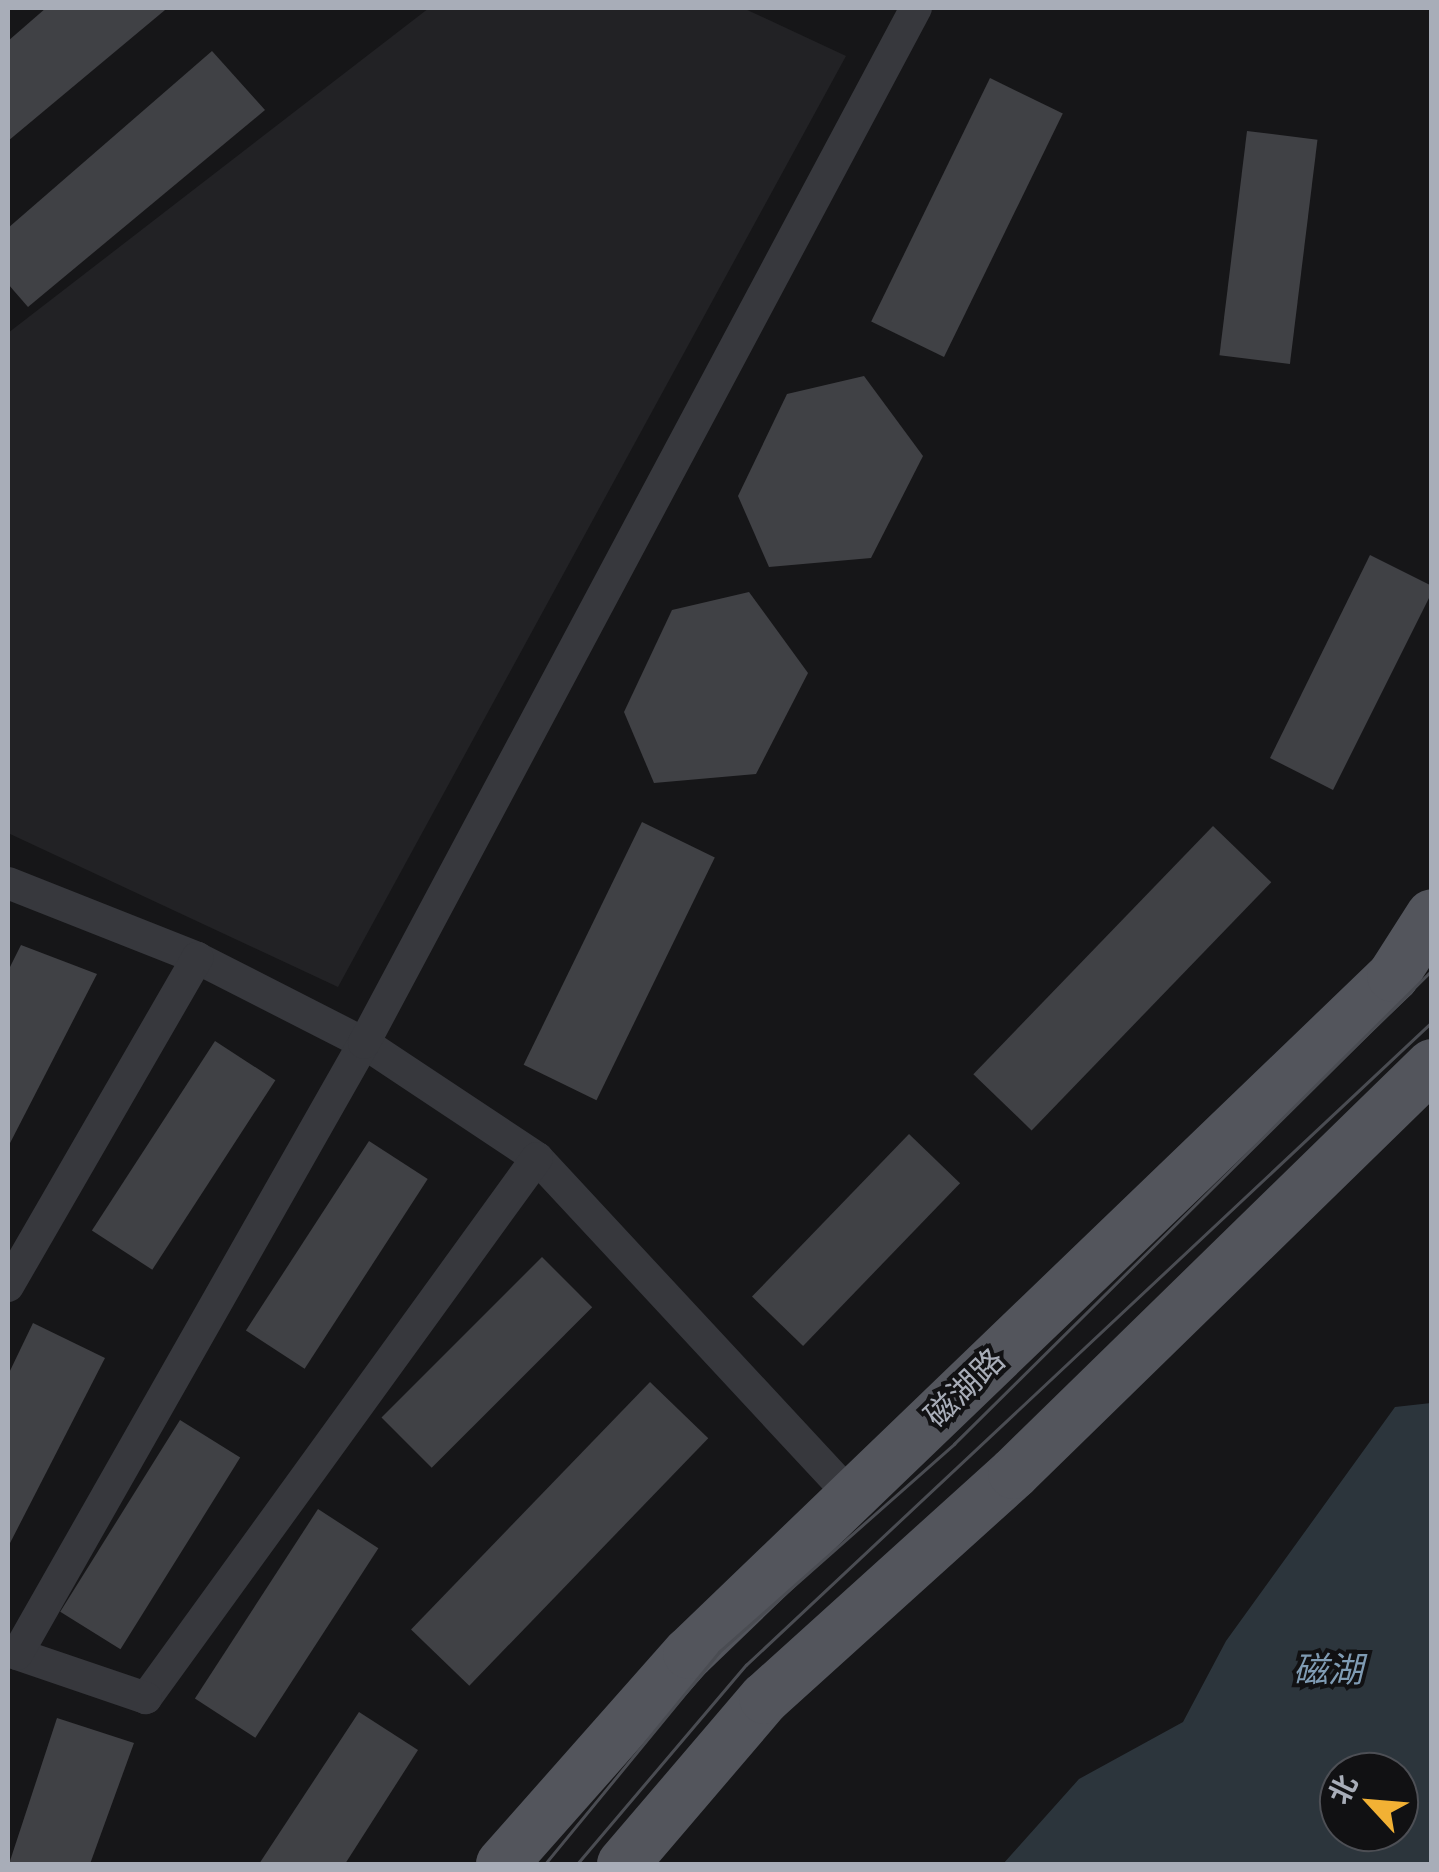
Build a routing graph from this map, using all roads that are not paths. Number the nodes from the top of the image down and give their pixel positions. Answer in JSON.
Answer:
{"nodes":[{"id":1,"x":916,"y":8,"type":"edge"},
{"id":2,"x":8,"y":882,"type":"edge"},
{"id":3,"x":1432,"y":915,"type":"edge"},
{"id":4,"x":197,"y":958,"type":"junction"},
{"id":5,"x":364,"y":1043,"type":"junction"},
{"id":6,"x":1432,"y":1065,"type":"edge"},
{"id":7,"x":538,"y":1158,"type":"junction"},
{"id":8,"x":8,"y":1286,"type":"edge"},
{"id":9,"x":852,"y":1496,"type":"junction"},
{"id":10,"x":12,"y":1664,"type":"edge"},
{"id":11,"x":502,"y":1864,"type":"edge"},
{"id":12,"x":623,"y":1864,"type":"edge"}],
"edges":[{"from":1,"to":5,"type":"street"},
{"from":2,"to":4,"type":"street"},
{"from":3,"to":9,"type":"main road","name":"磁湖路"},
{"from":4,"to":5,"type":"street"},
{"from":4,"to":8,"type":"street"},
{"from":5,"to":7,"type":"street"},
{"from":5,"to":10,"type":"street"},
{"from":6,"to":12,"type":"main road"},
{"from":7,"to":9,"type":"street"},
{"from":7,"to":10,"type":"street"},
{"from":9,"to":11,"type":"main road","name":"磁湖路"}]}
